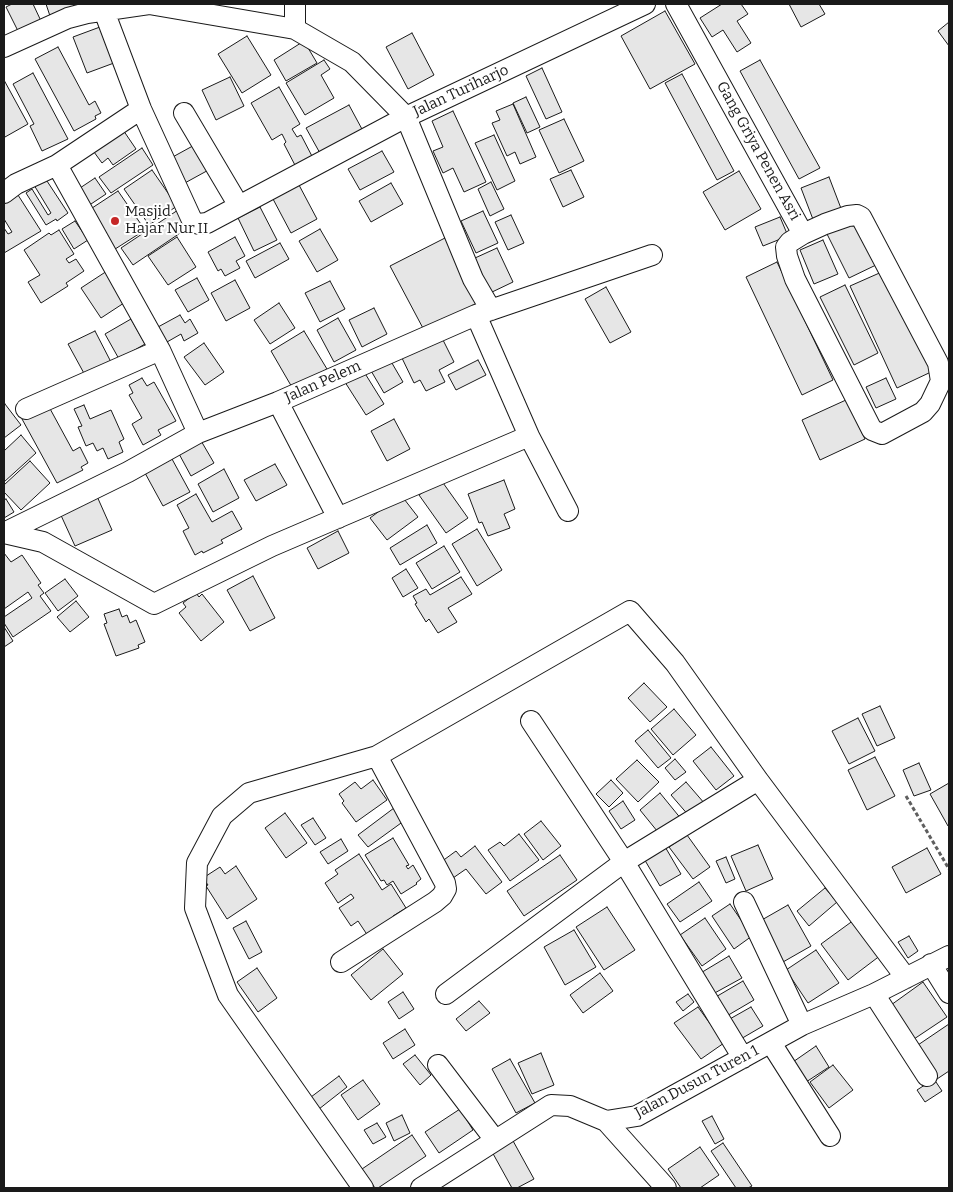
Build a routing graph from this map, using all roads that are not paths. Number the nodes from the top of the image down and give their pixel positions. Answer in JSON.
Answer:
{"nodes":[{"id":1,"x":296,"y":4,"type":"edge"},
{"id":2,"x":646,"y":4,"type":"edge"},
{"id":3,"x":676,"y":4,"type":"edge"},
{"id":4,"x":91,"y":9,"type":"edge"},
{"id":5,"x":295,"y":29,"type":"junction"},
{"id":6,"x":4,"y":47,"type":"edge"},
{"id":7,"x":141,"y":110,"type":"junction"},
{"id":8,"x":184,"y":114,"type":"dead end"},
{"id":9,"x":406,"y":117,"type":"junction"},
{"id":10,"x":56,"y":165,"type":"junction"},
{"id":11,"x":4,"y":193,"type":"edge"},
{"id":12,"x":239,"y":206,"type":"junction"},
{"id":13,"x":804,"y":234,"type":"junction"},
{"id":14,"x":652,"y":255,"type":"dead end"},
{"id":15,"x":484,"y":312,"type":"junction"},
{"id":16,"x":160,"y":350,"type":"junction"},
{"id":17,"x":278,"y":402,"type":"junction"},
{"id":18,"x":26,"y":410,"type":"dead end"},
{"id":19,"x":198,"y":434,"type":"junction"},
{"id":20,"x":529,"y":436,"type":"junction"},
{"id":21,"x":568,"y":511,"type":"dead end"},
{"id":22,"x":338,"y":518,"type":"junction"},
{"id":23,"x":4,"y":533,"type":"edge"},
{"id":24,"x":531,"y":721,"type":"dead end"},
{"id":25,"x":377,"y":756,"type":"junction"},
{"id":26,"x":758,"y":780,"type":"junction"},
{"id":27,"x":624,"y":862,"type":"junction"},
{"id":28,"x":744,"y":902,"type":"dead end"},
{"id":29,"x":949,"y":956,"type":"edge"},
{"id":30,"x":342,"y":962,"type":"dead end"},
{"id":31,"x":931,"y":964,"type":"junction"},
{"id":32,"x":906,"y":978,"type":"junction"},
{"id":33,"x":949,"y":993,"type":"edge"},
{"id":34,"x":446,"y":994,"type":"dead end"},
{"id":35,"x":874,"y":994,"type":"junction"},
{"id":36,"x":802,"y":1025,"type":"junction"},
{"id":37,"x":771,"y":1043,"type":"junction"},
{"id":38,"x":743,"y":1058,"type":"junction"},
{"id":39,"x":438,"y":1065,"type":"dead end"},
{"id":40,"x":927,"y":1076,"type":"dead end"},
{"id":41,"x":606,"y":1121,"type":"junction"},
{"id":42,"x":830,"y":1136,"type":"dead end"},
{"id":43,"x":495,"y":1140,"type":"junction"},
{"id":44,"x":363,"y":1188,"type":"edge"},
{"id":45,"x":421,"y":1188,"type":"edge"},
{"id":46,"x":666,"y":1188,"type":"edge"}],
"edges":[{"from":1,"to":5,"type":"street"},
{"from":2,"to":9,"type":"street","name":"Jalan Turiharjo"},
{"from":3,"to":13,"type":"street","name":"Gang Griya Penen Asri"},
{"from":4,"to":5,"type":"street","name":"Jalan Turiharjo"},
{"from":4,"to":6,"type":"street","name":"Jalan Turiharjo"},
{"from":4,"to":7,"type":"street"},
{"from":5,"to":9,"type":"street","name":"Jalan Turiharjo"},
{"from":7,"to":10,"type":"street"},
{"from":7,"to":12,"type":"street"},
{"from":8,"to":12,"type":"street"},
{"from":9,"to":12,"type":"street"},
{"from":9,"to":15,"type":"street"},
{"from":10,"to":11,"type":"street"},
{"from":10,"to":16,"type":"street"},
{"from":13,"to":13,"type":"street","name":"Gang Griya Penen Asri"},
{"from":14,"to":15,"type":"street","name":"Jalan Pelem"},
{"from":15,"to":17,"type":"street","name":"Jalan Pelem"},
{"from":15,"to":20,"type":"street"},
{"from":16,"to":18,"type":"street"},
{"from":16,"to":19,"type":"street"},
{"from":17,"to":19,"type":"street","name":"Jalan Pelem"},
{"from":17,"to":22,"type":"street"},
{"from":19,"to":23,"type":"street","name":"Jalan Pelem"},
{"from":20,"to":21,"type":"street"},
{"from":20,"to":22,"type":"street"},
{"from":22,"to":23,"type":"street"},
{"from":24,"to":27,"type":"street"},
{"from":25,"to":26,"type":"street"},
{"from":25,"to":30,"type":"street"},
{"from":25,"to":44,"type":"street"},
{"from":26,"to":27,"type":"street"},
{"from":26,"to":32,"type":"street"},
{"from":27,"to":34,"type":"street"},
{"from":27,"to":38,"type":"street"},
{"from":28,"to":36,"type":"street"},
{"from":29,"to":31,"type":"street","name":"Jalan Dusun Turen 1"},
{"from":31,"to":32,"type":"street","name":"Jalan Dusun Turen 1"},
{"from":31,"to":33,"type":"street"},
{"from":32,"to":35,"type":"street","name":"Jalan Dusun Turen 1"},
{"from":35,"to":36,"type":"street","name":"Jalan Dusun Turen 1"},
{"from":35,"to":40,"type":"street"},
{"from":36,"to":37,"type":"street","name":"Jalan Dusun Turen 1"},
{"from":37,"to":38,"type":"street","name":"Jalan Dusun Turen 1"},
{"from":37,"to":42,"type":"street"},
{"from":38,"to":41,"type":"street","name":"Jalan Dusun Turen 1"},
{"from":39,"to":43,"type":"street"},
{"from":41,"to":43,"type":"street"},
{"from":41,"to":46,"type":"street"},
{"from":43,"to":45,"type":"street"}]}
